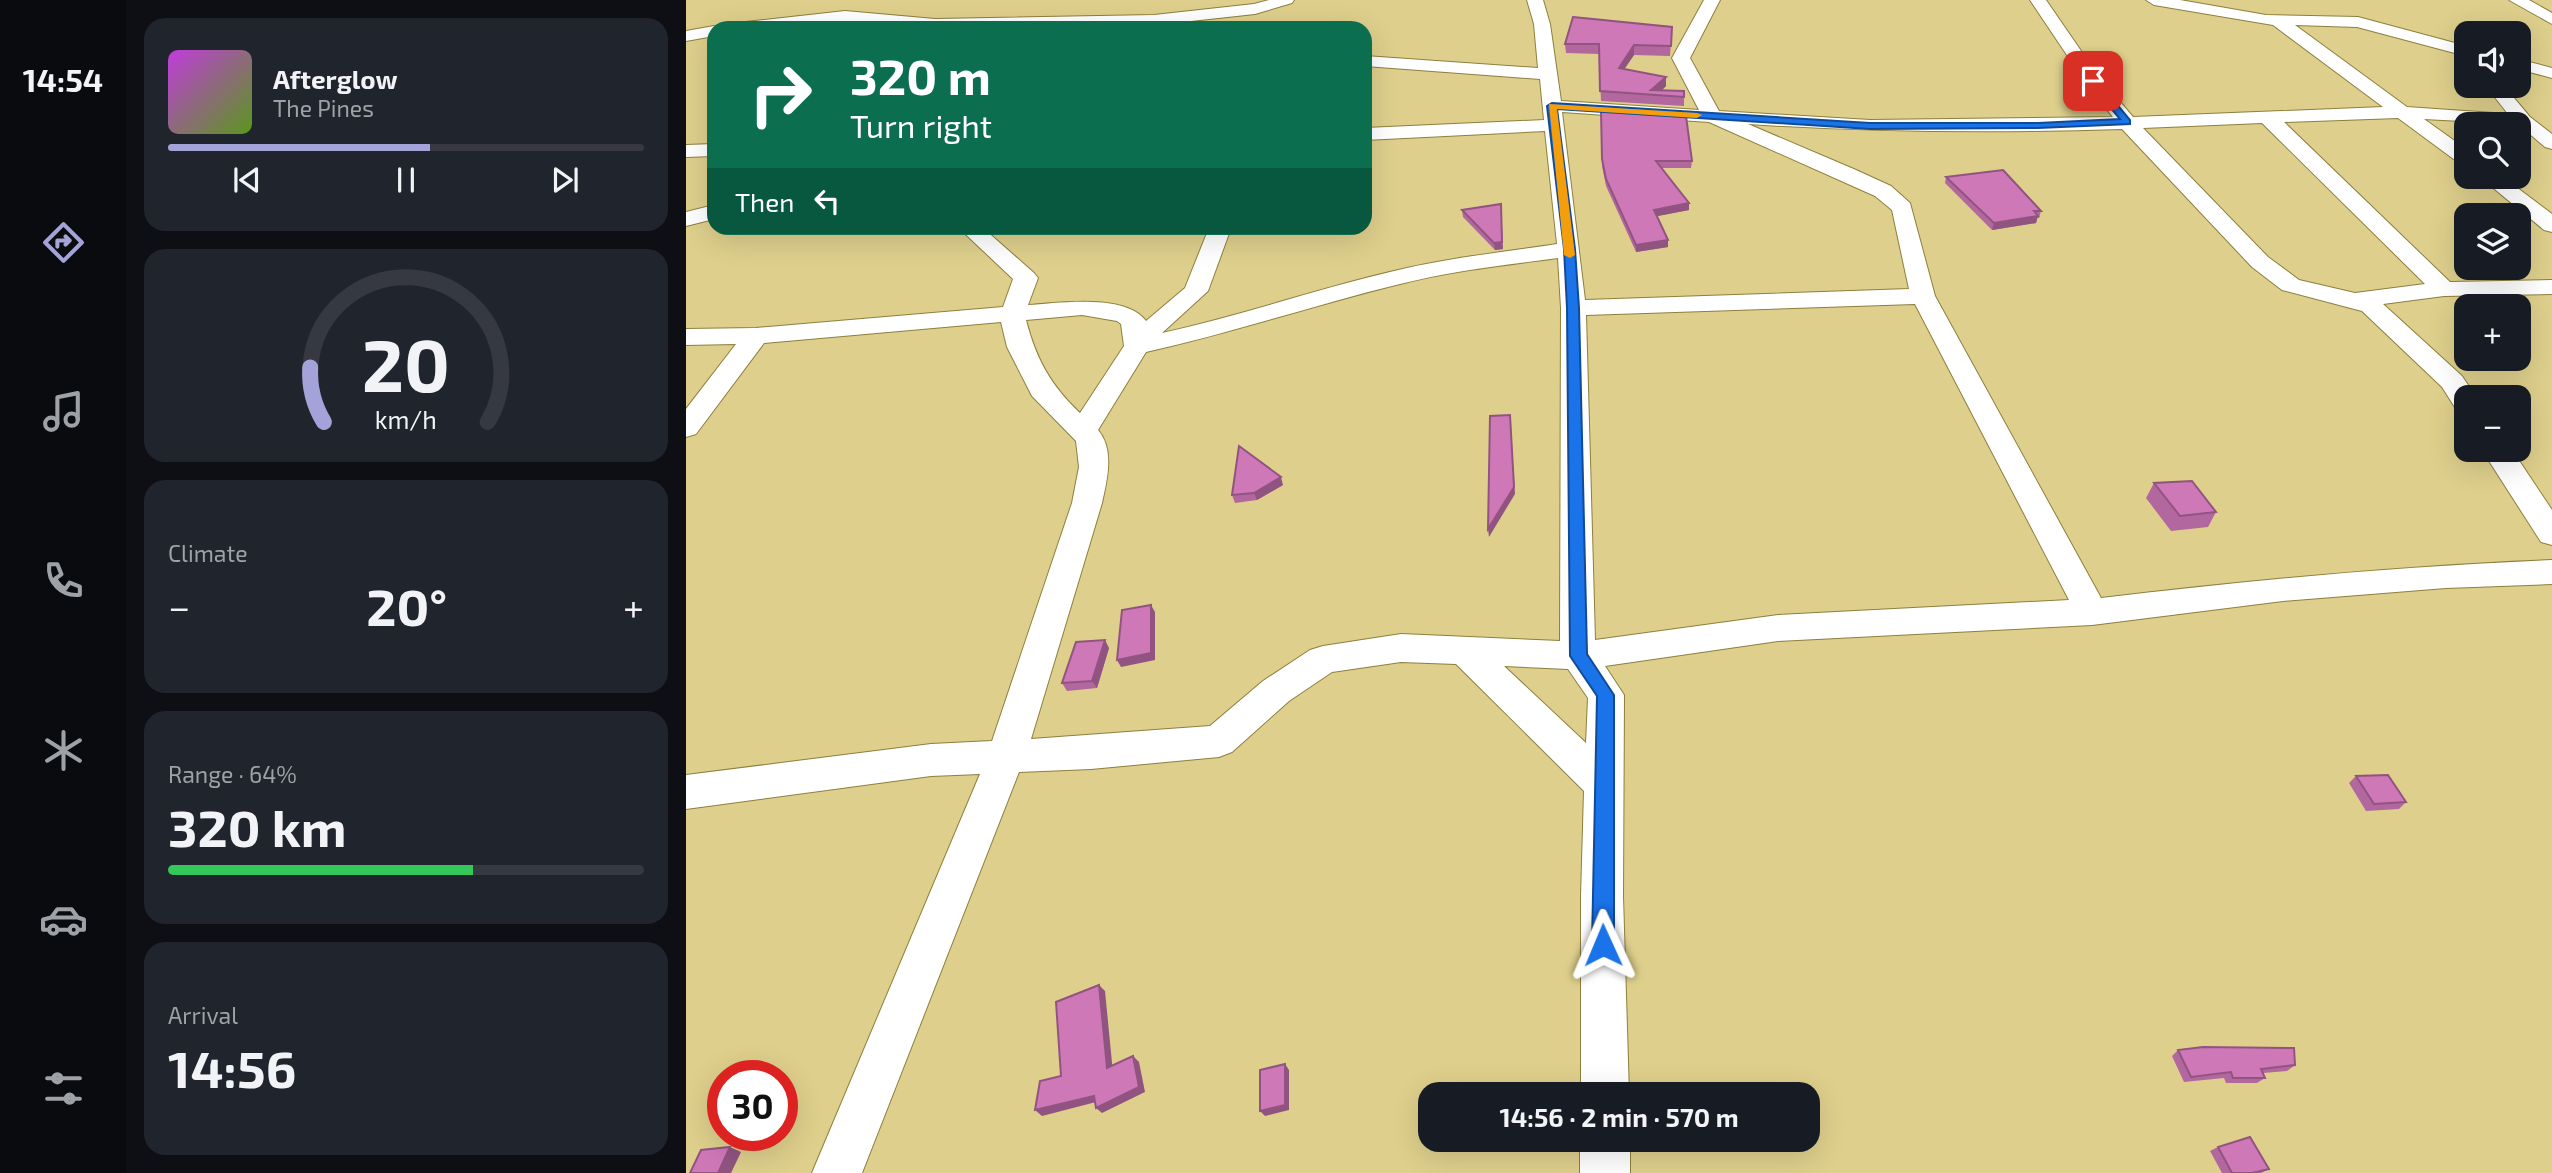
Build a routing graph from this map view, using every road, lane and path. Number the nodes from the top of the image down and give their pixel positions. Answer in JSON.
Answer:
{"nodes":[{"id":1,"x":1286,"y":0,"type":"edge"},
{"id":2,"x":1535,"y":0,"type":"edge"},
{"id":3,"x":1712,"y":0,"type":"edge"},
{"id":4,"x":2038,"y":0,"type":"edge"},
{"id":5,"x":2154,"y":0,"type":"edge"},
{"id":6,"x":2516,"y":0,"type":"edge"},
{"id":7,"x":2362,"y":5,"type":"dead end"},
{"id":8,"x":774,"y":7,"type":"dead end"},
{"id":9,"x":1050,"y":7,"type":"dead end"},
{"id":10,"x":948,"y":8,"type":"dead end"},
{"id":11,"x":2552,"y":19,"type":"edge"},
{"id":12,"x":752,"y":21,"type":"edge"},
{"id":13,"x":811,"y":21,"type":"edge"},
{"id":14,"x":912,"y":21,"type":"edge"},
{"id":15,"x":937,"y":21,"type":"edge"},
{"id":16,"x":1038,"y":21,"type":"edge"},
{"id":17,"x":1179,"y":21,"type":"edge"},
{"id":18,"x":2278,"y":21,"type":"junction"},
{"id":19,"x":707,"y":32,"type":"edge"},
{"id":20,"x":686,"y":36,"type":"edge"},
{"id":21,"x":2428,"y":42,"type":"junction"},
{"id":22,"x":2454,"y":48,"type":"edge"},
{"id":23,"x":2454,"y":59,"type":"edge"},
{"id":24,"x":1372,"y":61,"type":"edge"},
{"id":25,"x":1548,"y":74,"type":"junction"},
{"id":26,"x":2505,"y":98,"type":"edge"},
{"id":27,"x":2402,"y":112,"type":"junction"},
{"id":28,"x":2516,"y":112,"type":"edge"},
{"id":29,"x":1554,"y":115,"type":"junction"},
{"id":30,"x":2454,"y":116,"type":"edge"},
{"id":31,"x":1712,"y":117,"type":"junction"},
{"id":32,"x":2267,"y":117,"type":"junction"},
{"id":33,"x":2127,"y":122,"type":"junction"},
{"id":34,"x":2531,"y":127,"type":"edge"},
{"id":35,"x":1372,"y":133,"type":"edge"},
{"id":36,"x":2552,"y":143,"type":"edge"},
{"id":37,"x":2454,"y":150,"type":"edge"},
{"id":38,"x":2506,"y":189,"type":"edge"},
{"id":39,"x":707,"y":214,"type":"edge"},
{"id":40,"x":686,"y":219,"type":"edge"},
{"id":41,"x":2552,"y":225,"type":"edge"},
{"id":42,"x":978,"y":235,"type":"edge"},
{"id":43,"x":1217,"y":235,"type":"edge"},
{"id":44,"x":1569,"y":249,"type":"junction"},
{"id":45,"x":2552,"y":287,"type":"edge"},
{"id":46,"x":2444,"y":289,"type":"junction"},
{"id":47,"x":1923,"y":296,"type":"junction"},
{"id":48,"x":2356,"y":300,"type":"junction"},
{"id":49,"x":1573,"y":308,"type":"junction"},
{"id":50,"x":1012,"y":316,"type":"junction"},
{"id":51,"x":756,"y":336,"type":"junction"},
{"id":52,"x":686,"y":337,"type":"edge"},
{"id":53,"x":1137,"y":346,"type":"junction"},
{"id":54,"x":2454,"y":385,"type":"edge"},
{"id":55,"x":686,"y":428,"type":"edge"},
{"id":56,"x":1083,"y":431,"type":"junction"},
{"id":57,"x":2505,"y":462,"type":"edge"},
{"id":58,"x":2552,"y":534,"type":"edge"},
{"id":59,"x":2552,"y":572,"type":"edge"},
{"id":60,"x":2092,"y":611,"type":"junction"},
{"id":61,"x":1466,"y":652,"type":"junction"},
{"id":62,"x":1578,"y":656,"type":"junction"},
{"id":63,"x":1007,"y":755,"type":"junction"},
{"id":64,"x":1606,"y":787,"type":"junction"},
{"id":65,"x":686,"y":792,"type":"edge"},
{"id":66,"x":1605,"y":1082,"type":"edge"},
{"id":67,"x":1605,"y":1152,"type":"edge"},
{"id":68,"x":837,"y":1173,"type":"edge"},
{"id":69,"x":1605,"y":1173,"type":"edge"}],
"edges":[{"from":1,"to":17,"type":"street"},
{"from":2,"to":25,"type":"street"},
{"from":3,"to":31,"type":"street"},
{"from":4,"to":33,"type":"street"},
{"from":5,"to":18,"type":"street"},
{"from":6,"to":11,"type":"street"},
{"from":7,"to":21,"type":"street"},
{"from":8,"to":12,"type":"street"},
{"from":9,"to":16,"type":"street"},
{"from":10,"to":15,"type":"street"},
{"from":13,"to":14,"type":"street"},
{"from":18,"to":21,"type":"street"},
{"from":18,"to":27,"type":"street"},
{"from":19,"to":20,"type":"street"},
{"from":21,"to":22,"type":"street"},
{"from":21,"to":23,"type":"street"},
{"from":24,"to":25,"type":"street"},
{"from":25,"to":29,"type":"street"},
{"from":26,"to":28,"type":"street"},
{"from":27,"to":30,"type":"street"},
{"from":27,"to":32,"type":"street"},
{"from":27,"to":37,"type":"street"},
{"from":29,"to":31,"type":"street"},
{"from":29,"to":35,"type":"street"},
{"from":29,"to":44,"type":"street"},
{"from":31,"to":33,"type":"street"},
{"from":31,"to":47,"type":"street"},
{"from":32,"to":33,"type":"street"},
{"from":32,"to":46,"type":"street"},
{"from":33,"to":48,"type":"street"},
{"from":34,"to":36,"type":"street"},
{"from":38,"to":41,"type":"street"},
{"from":39,"to":40,"type":"street"},
{"from":42,"to":50,"type":"street"},
{"from":43,"to":53,"type":"street"},
{"from":44,"to":49,"type":"street"},
{"from":44,"to":53,"type":"street"},
{"from":45,"to":46,"type":"street"},
{"from":46,"to":48,"type":"street"},
{"from":47,"to":49,"type":"street"},
{"from":47,"to":60,"type":"street"},
{"from":48,"to":54,"type":"street"},
{"from":49,"to":62,"type":"street"},
{"from":50,"to":51,"type":"street"},
{"from":50,"to":53,"type":"street"},
{"from":50,"to":56,"type":"street"},
{"from":51,"to":52,"type":"street"},
{"from":51,"to":55,"type":"street"},
{"from":53,"to":56,"type":"street"},
{"from":56,"to":63,"type":"street"},
{"from":57,"to":58,"type":"street"},
{"from":59,"to":60,"type":"street"},
{"from":60,"to":62,"type":"street"},
{"from":61,"to":62,"type":"street"},
{"from":61,"to":63,"type":"street"},
{"from":61,"to":64,"type":"street"},
{"from":62,"to":64,"type":"street"},
{"from":63,"to":65,"type":"street"},
{"from":63,"to":68,"type":"street"},
{"from":64,"to":66,"type":"street"},
{"from":67,"to":69,"type":"street"}]}
